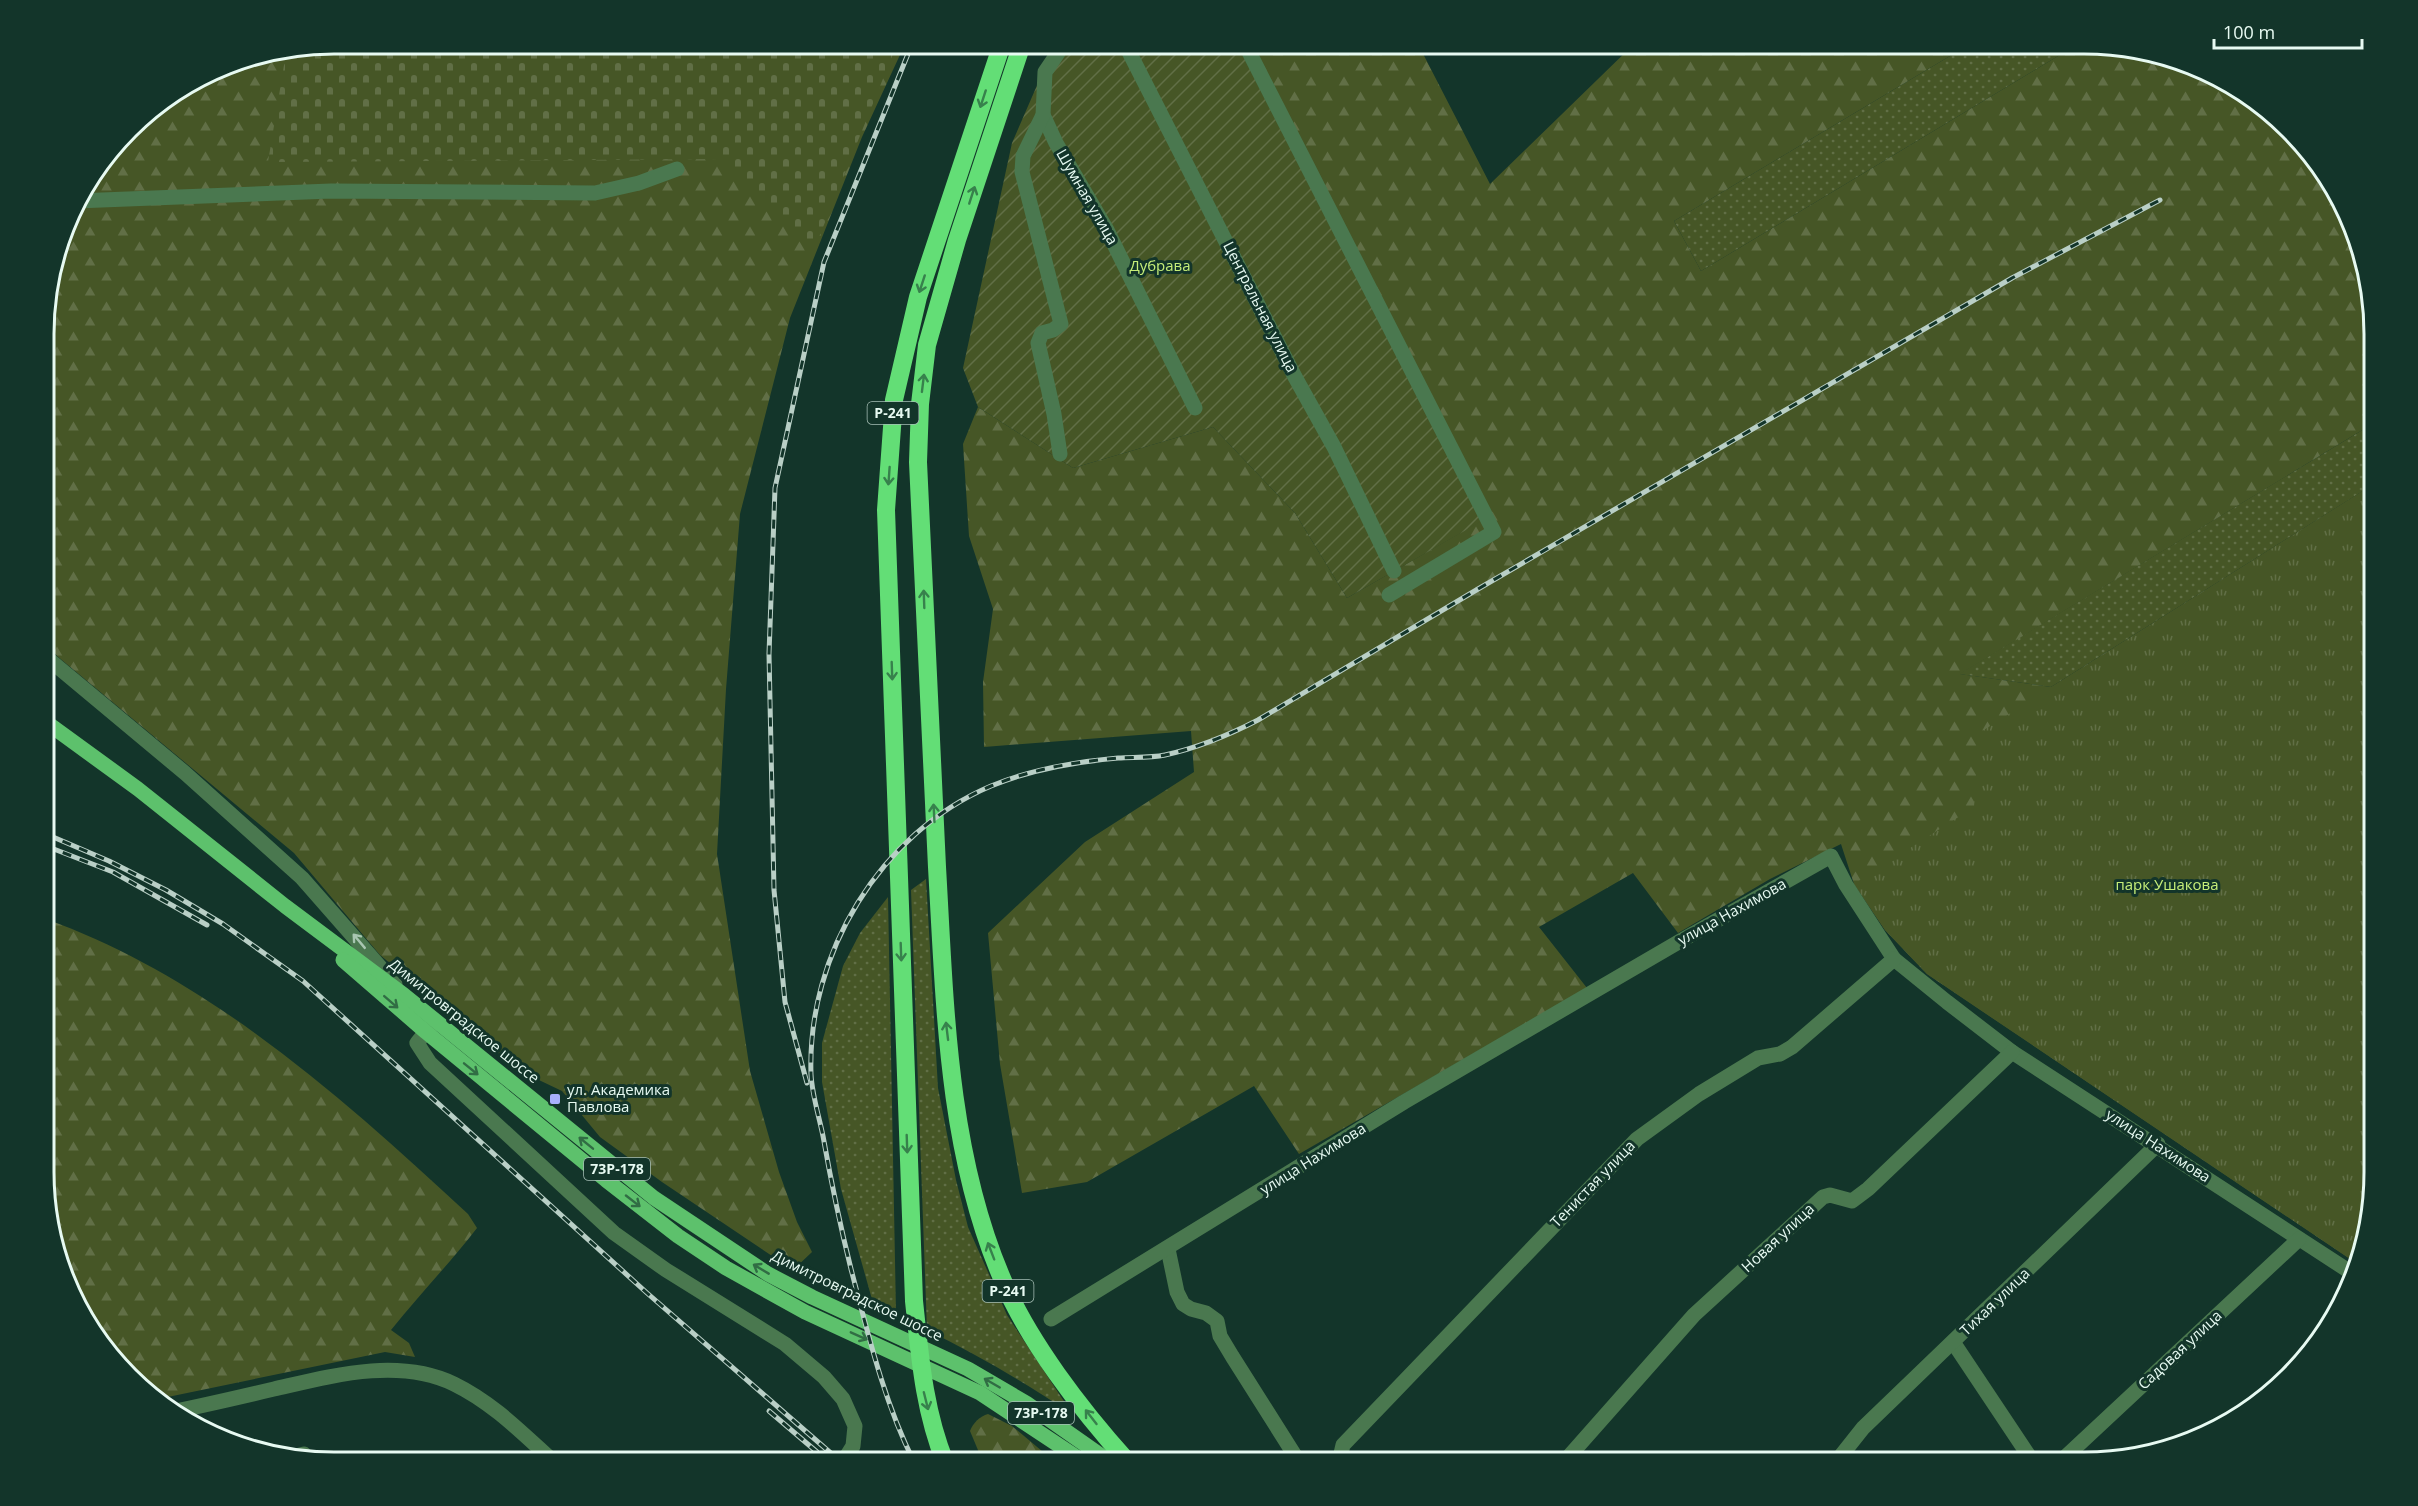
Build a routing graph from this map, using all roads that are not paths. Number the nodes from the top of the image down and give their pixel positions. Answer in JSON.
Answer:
{"nodes":[{"id":1,"x":999,"y":54,"type":"edge"},
{"id":2,"x":1019,"y":54,"type":"edge"},
{"id":3,"x":1057,"y":54,"type":"edge"},
{"id":4,"x":1130,"y":54,"type":"edge"},
{"id":5,"x":1250,"y":54,"type":"edge"},
{"id":6,"x":1043,"y":115,"type":"junction"},
{"id":7,"x":677,"y":169,"type":"dead end"},
{"id":8,"x":88,"y":201,"type":"edge"},
{"id":9,"x":1195,"y":408,"type":"dead end"},
{"id":10,"x":1060,"y":454,"type":"dead end"},
{"id":11,"x":1394,"y":571,"type":"dead end"},
{"id":12,"x":1389,"y":596,"type":"dead end"},
{"id":13,"x":54,"y":664,"type":"edge"},
{"id":14,"x":54,"y":728,"type":"edge"},
{"id":15,"x":285,"y":906,"type":"junction"},
{"id":16,"x":340,"y":919,"type":"junction"},
{"id":17,"x":318,"y":930,"type":"junction"},
{"id":18,"x":1894,"y":958,"type":"junction"},
{"id":19,"x":404,"y":995,"type":"junction"},
{"id":20,"x":431,"y":1026,"type":"junction"},
{"id":21,"x":2012,"y":1052,"type":"junction"},
{"id":22,"x":2158,"y":1144,"type":"junction"},
{"id":23,"x":2299,"y":1239,"type":"junction"},
{"id":24,"x":1168,"y":1249,"type":"junction"},
{"id":25,"x":2346,"y":1269,"type":"edge"},
{"id":26,"x":1051,"y":1319,"type":"dead end"},
{"id":27,"x":1953,"y":1342,"type":"junction"},
{"id":28,"x":965,"y":1376,"type":"junction"},
{"id":29,"x":184,"y":1409,"type":"edge"},
{"id":30,"x":543,"y":1452,"type":"edge"},
{"id":31,"x":849,"y":1452,"type":"edge"},
{"id":32,"x":941,"y":1452,"type":"edge"},
{"id":33,"x":1069,"y":1452,"type":"edge"},
{"id":34,"x":1096,"y":1452,"type":"edge"},
{"id":35,"x":1120,"y":1452,"type":"edge"},
{"id":36,"x":1293,"y":1452,"type":"edge"},
{"id":37,"x":1341,"y":1452,"type":"edge"},
{"id":38,"x":1573,"y":1452,"type":"edge"},
{"id":39,"x":1844,"y":1452,"type":"edge"},
{"id":40,"x":2026,"y":1452,"type":"edge"},
{"id":41,"x":2071,"y":1452,"type":"edge"}],
"edges":[{"from":1,"to":32,"type":"highway","number":"Р-241","one_way":true},
{"from":35,"to":2,"type":"highway","number":"Р-241","one_way":true},
{"from":3,"to":6,"type":"street"},
{"from":4,"to":11,"type":"street","name":"Центральная улица"},
{"from":5,"to":12,"type":"street"},
{"from":6,"to":9,"type":"street","name":"Шумная улица"},
{"from":6,"to":10,"type":"street"},
{"from":7,"to":8,"type":"street"},
{"from":13,"to":16,"type":"street"},
{"from":14,"to":15,"type":"main road","name":"Димитровградское шоссе"},
{"from":15,"to":17,"type":"main road","name":"Димитровградское шоссе","number":"73Р-178"},
{"from":15,"to":20,"type":"main road","name":"Димитровградское шоссе","number":"73Р-178","one_way":true},
{"from":16,"to":17,"type":"street"},
{"from":19,"to":16,"type":"street","one_way":true},
{"from":17,"to":19,"type":"main road","name":"Димитровградское шоссе","number":"73Р-178"},
{"from":18,"to":21,"type":"street","name":"улица Нахимова"},
{"from":18,"to":24,"type":"street","name":"улица Нахимова"},
{"from":18,"to":37,"type":"street","name":"Тенистая улица"},
{"from":19,"to":20,"type":"main road","name":"Димитровградское шоссе","number":"73Р-178"},
{"from":28,"to":20,"type":"main road","name":"Димитровградское шоссе","number":"73Р-178","one_way":true},
{"from":20,"to":28,"type":"main road","name":"Димитровградское шоссе","number":"73Р-178","one_way":true},
{"from":20,"to":31,"type":"street"},
{"from":21,"to":22,"type":"street","name":"улица Нахимова"},
{"from":21,"to":38,"type":"street","name":"Новая улица"},
{"from":22,"to":23,"type":"street","name":"улица Нахимова"},
{"from":22,"to":27,"type":"street","name":"Тихая улица"},
{"from":23,"to":25,"type":"street","name":"улица Нахимова"},
{"from":23,"to":41,"type":"street","name":"Садовая улица"},
{"from":24,"to":26,"type":"street","name":"улица Нахимова"},
{"from":24,"to":36,"type":"street"},
{"from":27,"to":39,"type":"street","name":"Тихая улица"},
{"from":27,"to":40,"type":"street"},
{"from":28,"to":33,"type":"main road","name":"Димитровградское шоссе","number":"73Р-178"},
{"from":34,"to":28,"type":"main road","name":"Димитровградское шоссе","number":"73Р-178","one_way":true},
{"from":29,"to":30,"type":"street"}]}
